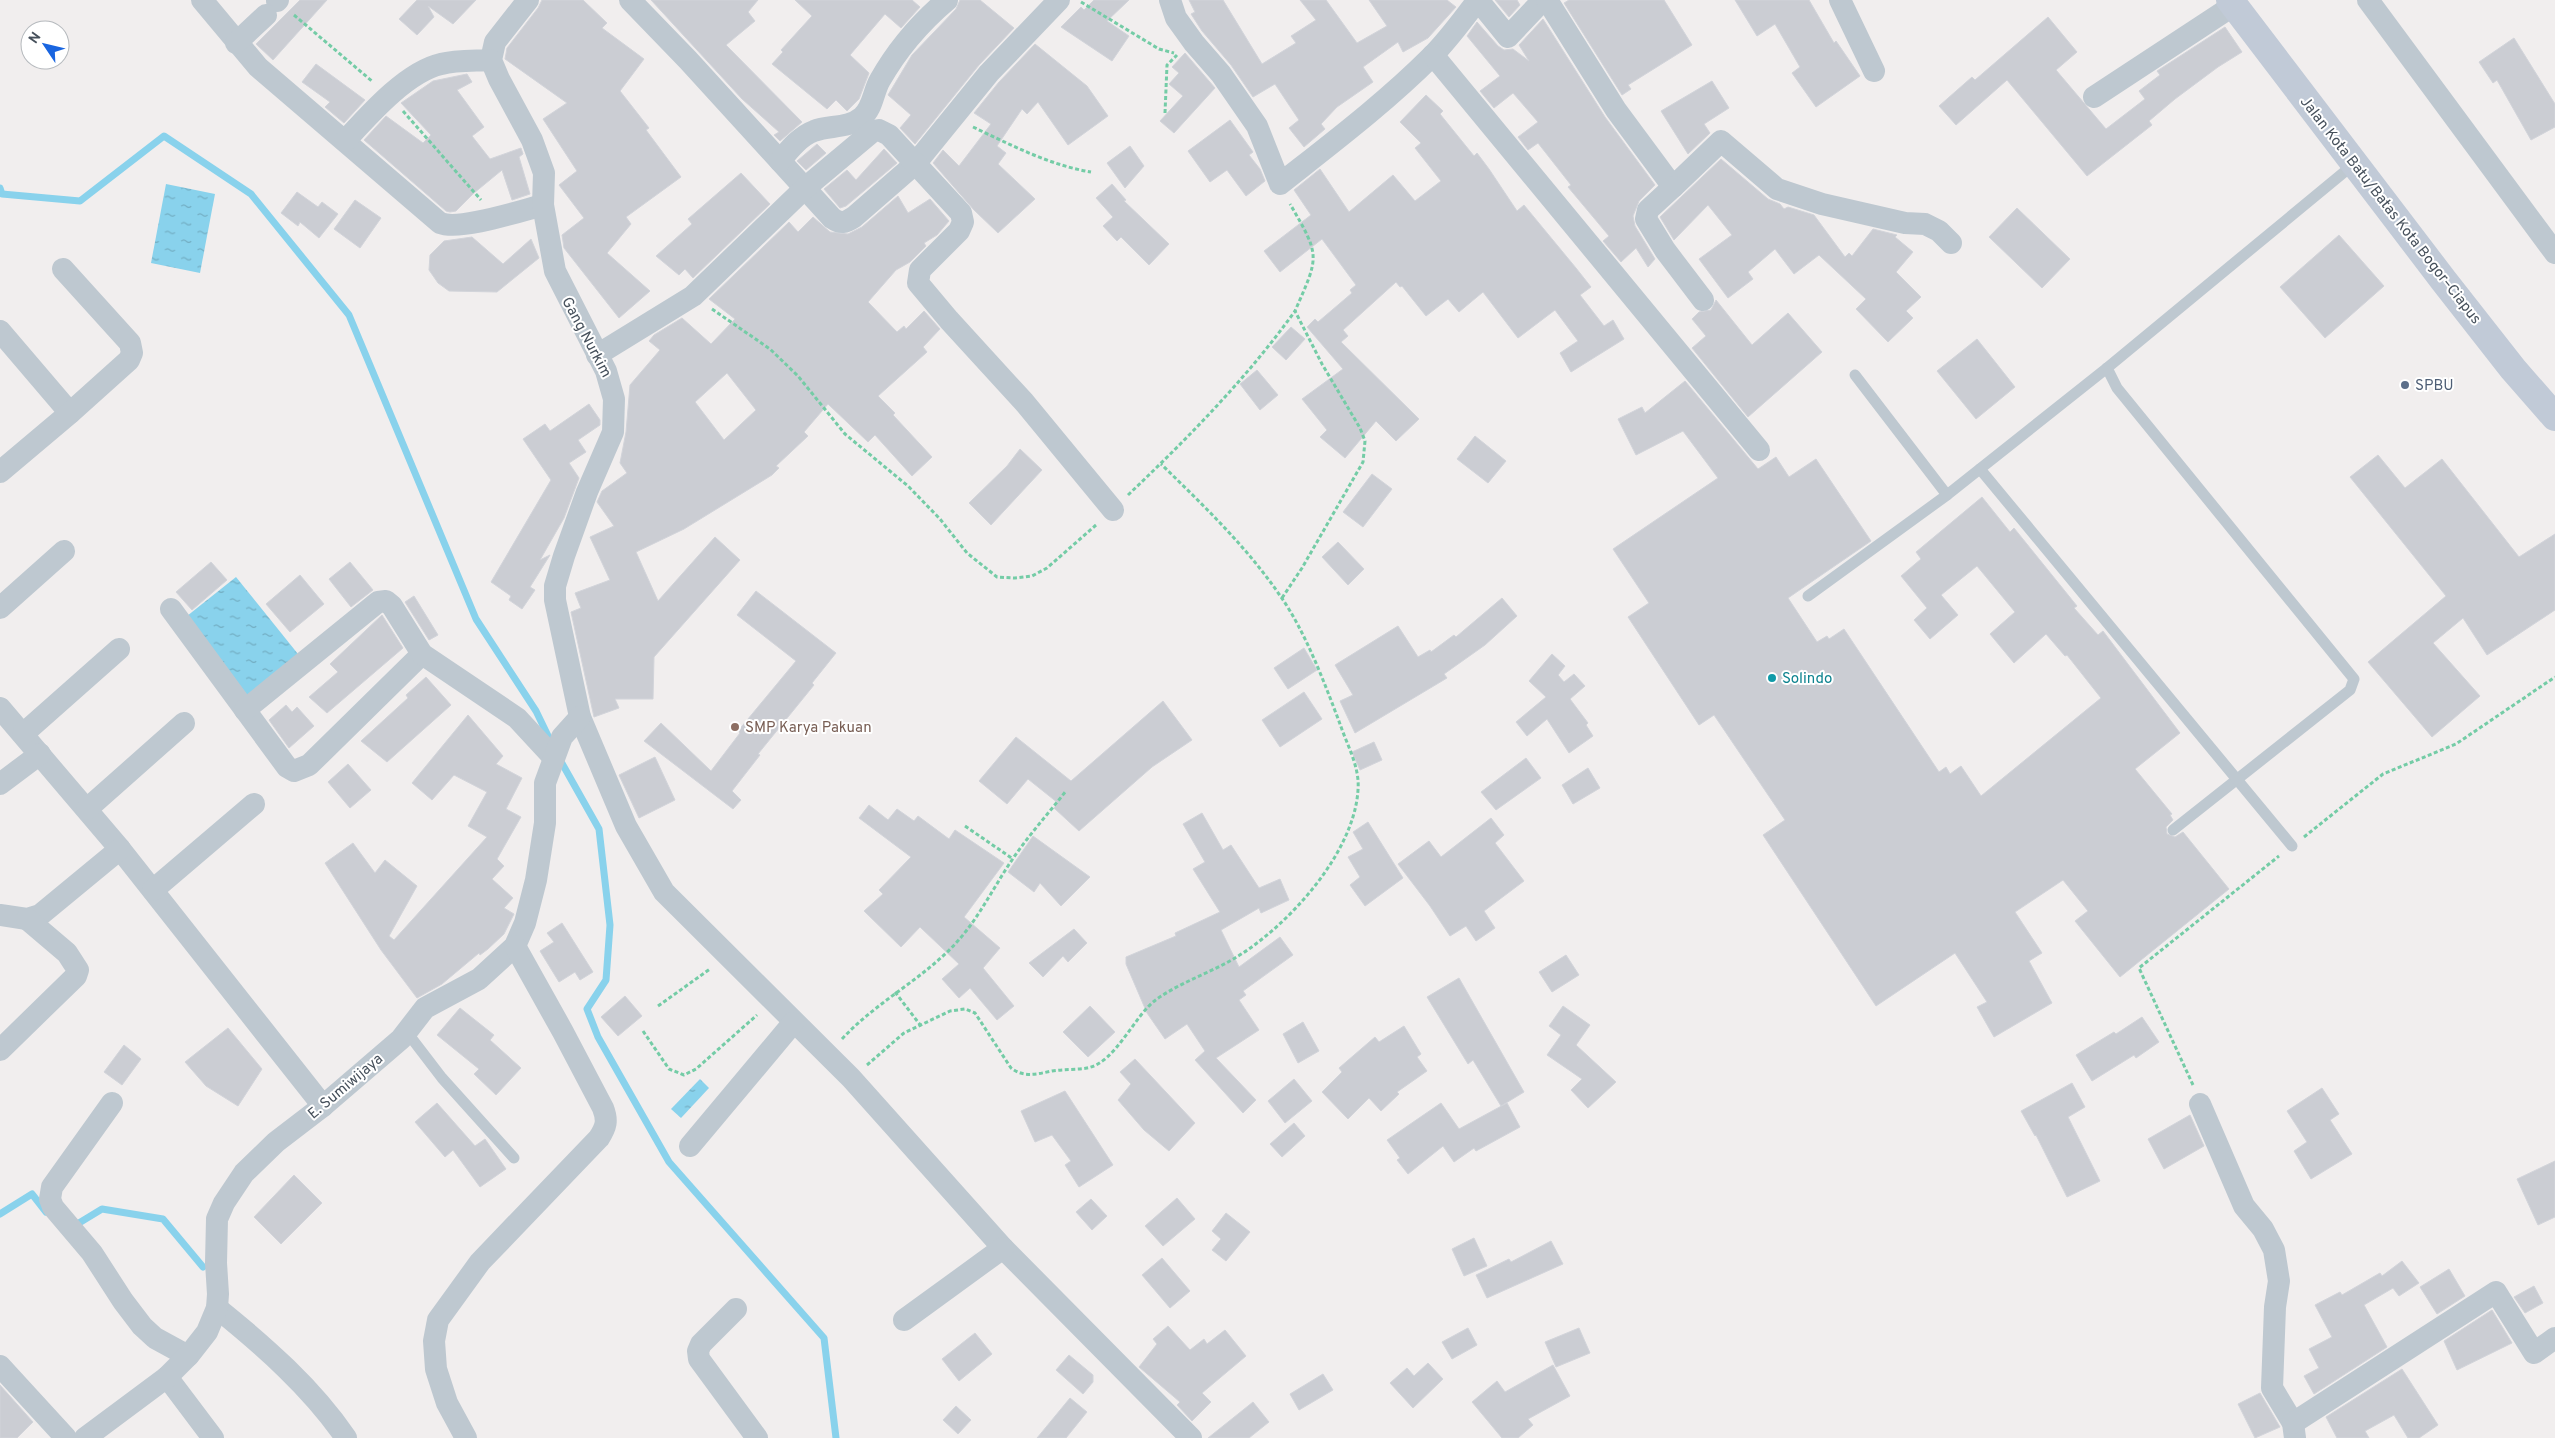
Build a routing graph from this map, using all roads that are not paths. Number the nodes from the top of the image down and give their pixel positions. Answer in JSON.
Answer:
{"nodes":[{"id":1,"x":202,"y":0,"type":"edge"},
{"id":2,"x":528,"y":0,"type":"edge"},
{"id":3,"x":630,"y":0,"type":"edge"},
{"id":4,"x":947,"y":0,"type":"edge"},
{"id":5,"x":1170,"y":0,"type":"edge"},
{"id":6,"x":1478,"y":0,"type":"edge"},
{"id":7,"x":1545,"y":0,"type":"edge"},
{"id":8,"x":1840,"y":0,"type":"edge"},
{"id":9,"x":2368,"y":0,"type":"edge"},
{"id":10,"x":2232,"y":2,"type":"edge"},
{"id":11,"x":1047,"y":3,"type":"edge"},
{"id":12,"x":274,"y":5,"type":"edge"},
{"id":13,"x":236,"y":43,"type":"junction"},
{"id":14,"x":1433,"y":55,"type":"junction"},
{"id":15,"x":491,"y":60,"type":"junction"},
{"id":16,"x":1874,"y":71,"type":"dead end"},
{"id":17,"x":2094,"y":96,"type":"dead end"},
{"id":18,"x":345,"y":141,"type":"junction"},
{"id":19,"x":780,"y":161,"type":"junction"},
{"id":20,"x":915,"y":164,"type":"junction"},
{"id":21,"x":2354,"y":164,"type":"junction"},
{"id":22,"x":1673,"y":187,"type":"junction"},
{"id":23,"x":805,"y":188,"type":"junction"},
{"id":24,"x":543,"y":205,"type":"junction"},
{"id":25,"x":1951,"y":243,"type":"dead end"},
{"id":26,"x":2555,"y":253,"type":"edge"},
{"id":27,"x":63,"y":269,"type":"dead end"},
{"id":28,"x":1703,"y":300,"type":"dead end"},
{"id":29,"x":0,"y":331,"type":"edge"},
{"id":30,"x":597,"y":355,"type":"junction"},
{"id":31,"x":2107,"y":368,"type":"junction"},
{"id":32,"x":1855,"y":375,"type":"dead end"},
{"id":33,"x":70,"y":413,"type":"junction"},
{"id":34,"x":2555,"y":418,"type":"edge"},
{"id":35,"x":1760,"y":450,"type":"dead end"},
{"id":36,"x":1980,"y":469,"type":"junction"},
{"id":37,"x":0,"y":472,"type":"edge"},
{"id":38,"x":1947,"y":495,"type":"junction"},
{"id":39,"x":1113,"y":510,"type":"dead end"},
{"id":40,"x":64,"y":551,"type":"dead end"},
{"id":41,"x":1808,"y":596,"type":"dead end"},
{"id":42,"x":0,"y":608,"type":"edge"},
{"id":43,"x":171,"y":609,"type":"dead end"},
{"id":44,"x":119,"y":649,"type":"dead end"},
{"id":45,"x":422,"y":654,"type":"junction"},
{"id":46,"x":0,"y":708,"type":"edge"},
{"id":47,"x":245,"y":710,"type":"junction"},
{"id":48,"x":580,"y":717,"type":"junction"},
{"id":49,"x":184,"y":723,"type":"dead end"},
{"id":50,"x":23,"y":734,"type":"junction"},
{"id":51,"x":557,"y":749,"type":"junction"},
{"id":52,"x":40,"y":754,"type":"junction"},
{"id":53,"x":2237,"y":781,"type":"junction"},
{"id":54,"x":0,"y":784,"type":"edge"},
{"id":55,"x":254,"y":804,"type":"dead end"},
{"id":56,"x":87,"y":809,"type":"junction"},
{"id":57,"x":2173,"y":830,"type":"dead end"},
{"id":58,"x":2292,"y":846,"type":"road end"},
{"id":59,"x":120,"y":849,"type":"junction"},
{"id":60,"x":153,"y":890,"type":"junction"},
{"id":61,"x":0,"y":915,"type":"edge"},
{"id":62,"x":27,"y":919,"type":"junction"},
{"id":63,"x":515,"y":946,"type":"junction"},
{"id":64,"x":793,"y":1023,"type":"junction"},
{"id":65,"x":406,"y":1032,"type":"junction"},
{"id":66,"x":0,"y":1050,"type":"edge"},
{"id":67,"x":112,"y":1103,"type":"dead end"},
{"id":68,"x":2200,"y":1104,"type":"road end"},
{"id":69,"x":323,"y":1106,"type":"junction"},
{"id":70,"x":690,"y":1146,"type":"dead end"},
{"id":71,"x":514,"y":1158,"type":"dead end"},
{"id":72,"x":1003,"y":1248,"type":"junction"},
{"id":73,"x":217,"y":1308,"type":"junction"},
{"id":74,"x":736,"y":1309,"type":"dead end"},
{"id":75,"x":904,"y":1320,"type":"dead end"},
{"id":76,"x":2555,"y":1338,"type":"edge"},
{"id":77,"x":188,"y":1356,"type":"junction"},
{"id":78,"x":0,"y":1366,"type":"edge"},
{"id":79,"x":167,"y":1377,"type":"junction"},
{"id":80,"x":2294,"y":1431,"type":"edge"},
{"id":81,"x":66,"y":1438,"type":"edge"},
{"id":82,"x":85,"y":1438,"type":"edge"},
{"id":83,"x":213,"y":1438,"type":"edge"},
{"id":84,"x":346,"y":1438,"type":"edge"},
{"id":85,"x":466,"y":1438,"type":"edge"},
{"id":86,"x":757,"y":1438,"type":"edge"},
{"id":87,"x":1191,"y":1438,"type":"edge"}],
"edges":[{"from":1,"to":13,"type":"street"},
{"from":2,"to":15,"type":"street"},
{"from":3,"to":19,"type":"street"},
{"from":4,"to":19,"type":"street"},
{"from":5,"to":14,"type":"street"},
{"from":6,"to":7,"type":"street"},
{"from":6,"to":14,"type":"street"},
{"from":7,"to":22,"type":"street"},
{"from":8,"to":16,"type":"street"},
{"from":9,"to":26,"type":"street"},
{"from":10,"to":17,"type":"street"},
{"from":10,"to":21,"type":"main road","name":"Jalan Kota Batu/Batas Kota Bogor–Ciapus"},
{"from":11,"to":20,"type":"street"},
{"from":12,"to":13,"type":"street"},
{"from":13,"to":18,"type":"street"},
{"from":14,"to":35,"type":"street"},
{"from":15,"to":18,"type":"street"},
{"from":15,"to":24,"type":"street","name":"Gang Nurkim"},
{"from":18,"to":24,"type":"street"},
{"from":19,"to":23,"type":"street"},
{"from":20,"to":23,"type":"street"},
{"from":20,"to":23,"type":"street"},
{"from":20,"to":39,"type":"street"},
{"from":21,"to":31,"type":"lane"},
{"from":21,"to":34,"type":"main road","name":"Jalan Kota Batu/Batas Kota Bogor–Ciapus"},
{"from":22,"to":25,"type":"street"},
{"from":22,"to":28,"type":"street"},
{"from":23,"to":30,"type":"street"},
{"from":24,"to":30,"type":"street","name":"Gang Nurkim"},
{"from":27,"to":33,"type":"street"},
{"from":29,"to":33,"type":"street"},
{"from":30,"to":48,"type":"street","name":"Gang Nurkim"},
{"from":31,"to":36,"type":"lane"},
{"from":31,"to":53,"type":"lane"},
{"from":32,"to":38,"type":"lane"},
{"from":33,"to":37,"type":"street"},
{"from":36,"to":38,"type":"lane"},
{"from":36,"to":53,"type":"lane"},
{"from":38,"to":41,"type":"lane"},
{"from":40,"to":42,"type":"street"},
{"from":43,"to":47,"type":"street"},
{"from":44,"to":50,"type":"street"},
{"from":45,"to":47,"type":"street"},
{"from":45,"to":47,"type":"street"},
{"from":45,"to":51,"type":"street"},
{"from":46,"to":50,"type":"street"},
{"from":48,"to":51,"type":"street","name":"E. Sumiwijaya"},
{"from":48,"to":64,"type":"street","name":"Gang Nurkim"},
{"from":49,"to":56,"type":"street"},
{"from":50,"to":52,"type":"street"},
{"from":51,"to":63,"type":"street","name":"E. Sumiwijaya"},
{"from":52,"to":54,"type":"street"},
{"from":52,"to":56,"type":"street"},
{"from":53,"to":57,"type":"lane"},
{"from":53,"to":58,"type":"lane"},
{"from":55,"to":60,"type":"street"},
{"from":56,"to":59,"type":"street"},
{"from":59,"to":60,"type":"street"},
{"from":59,"to":62,"type":"street"},
{"from":60,"to":69,"type":"street"},
{"from":61,"to":62,"type":"street"},
{"from":62,"to":66,"type":"street"},
{"from":63,"to":65,"type":"street","name":"E. Sumiwijaya"},
{"from":63,"to":85,"type":"street"},
{"from":64,"to":70,"type":"street"},
{"from":64,"to":72,"type":"street","name":"Gang Nurkim"},
{"from":65,"to":69,"type":"street","name":"E. Sumiwijaya"},
{"from":65,"to":71,"type":"lane"},
{"from":67,"to":77,"type":"street"},
{"from":68,"to":80,"type":"street"},
{"from":69,"to":73,"type":"street","name":"E. Sumiwijaya"},
{"from":72,"to":75,"type":"street"},
{"from":72,"to":87,"type":"street","name":"Gang Nurkim"},
{"from":73,"to":77,"type":"street","name":"E. Sumiwijaya"},
{"from":73,"to":84,"type":"street"},
{"from":74,"to":86,"type":"street"},
{"from":76,"to":80,"type":"street"},
{"from":77,"to":79,"type":"street","name":"E. Sumiwijaya"},
{"from":78,"to":81,"type":"street"},
{"from":79,"to":82,"type":"street","name":"E. Sumiwijaya"},
{"from":79,"to":83,"type":"street"}]}
